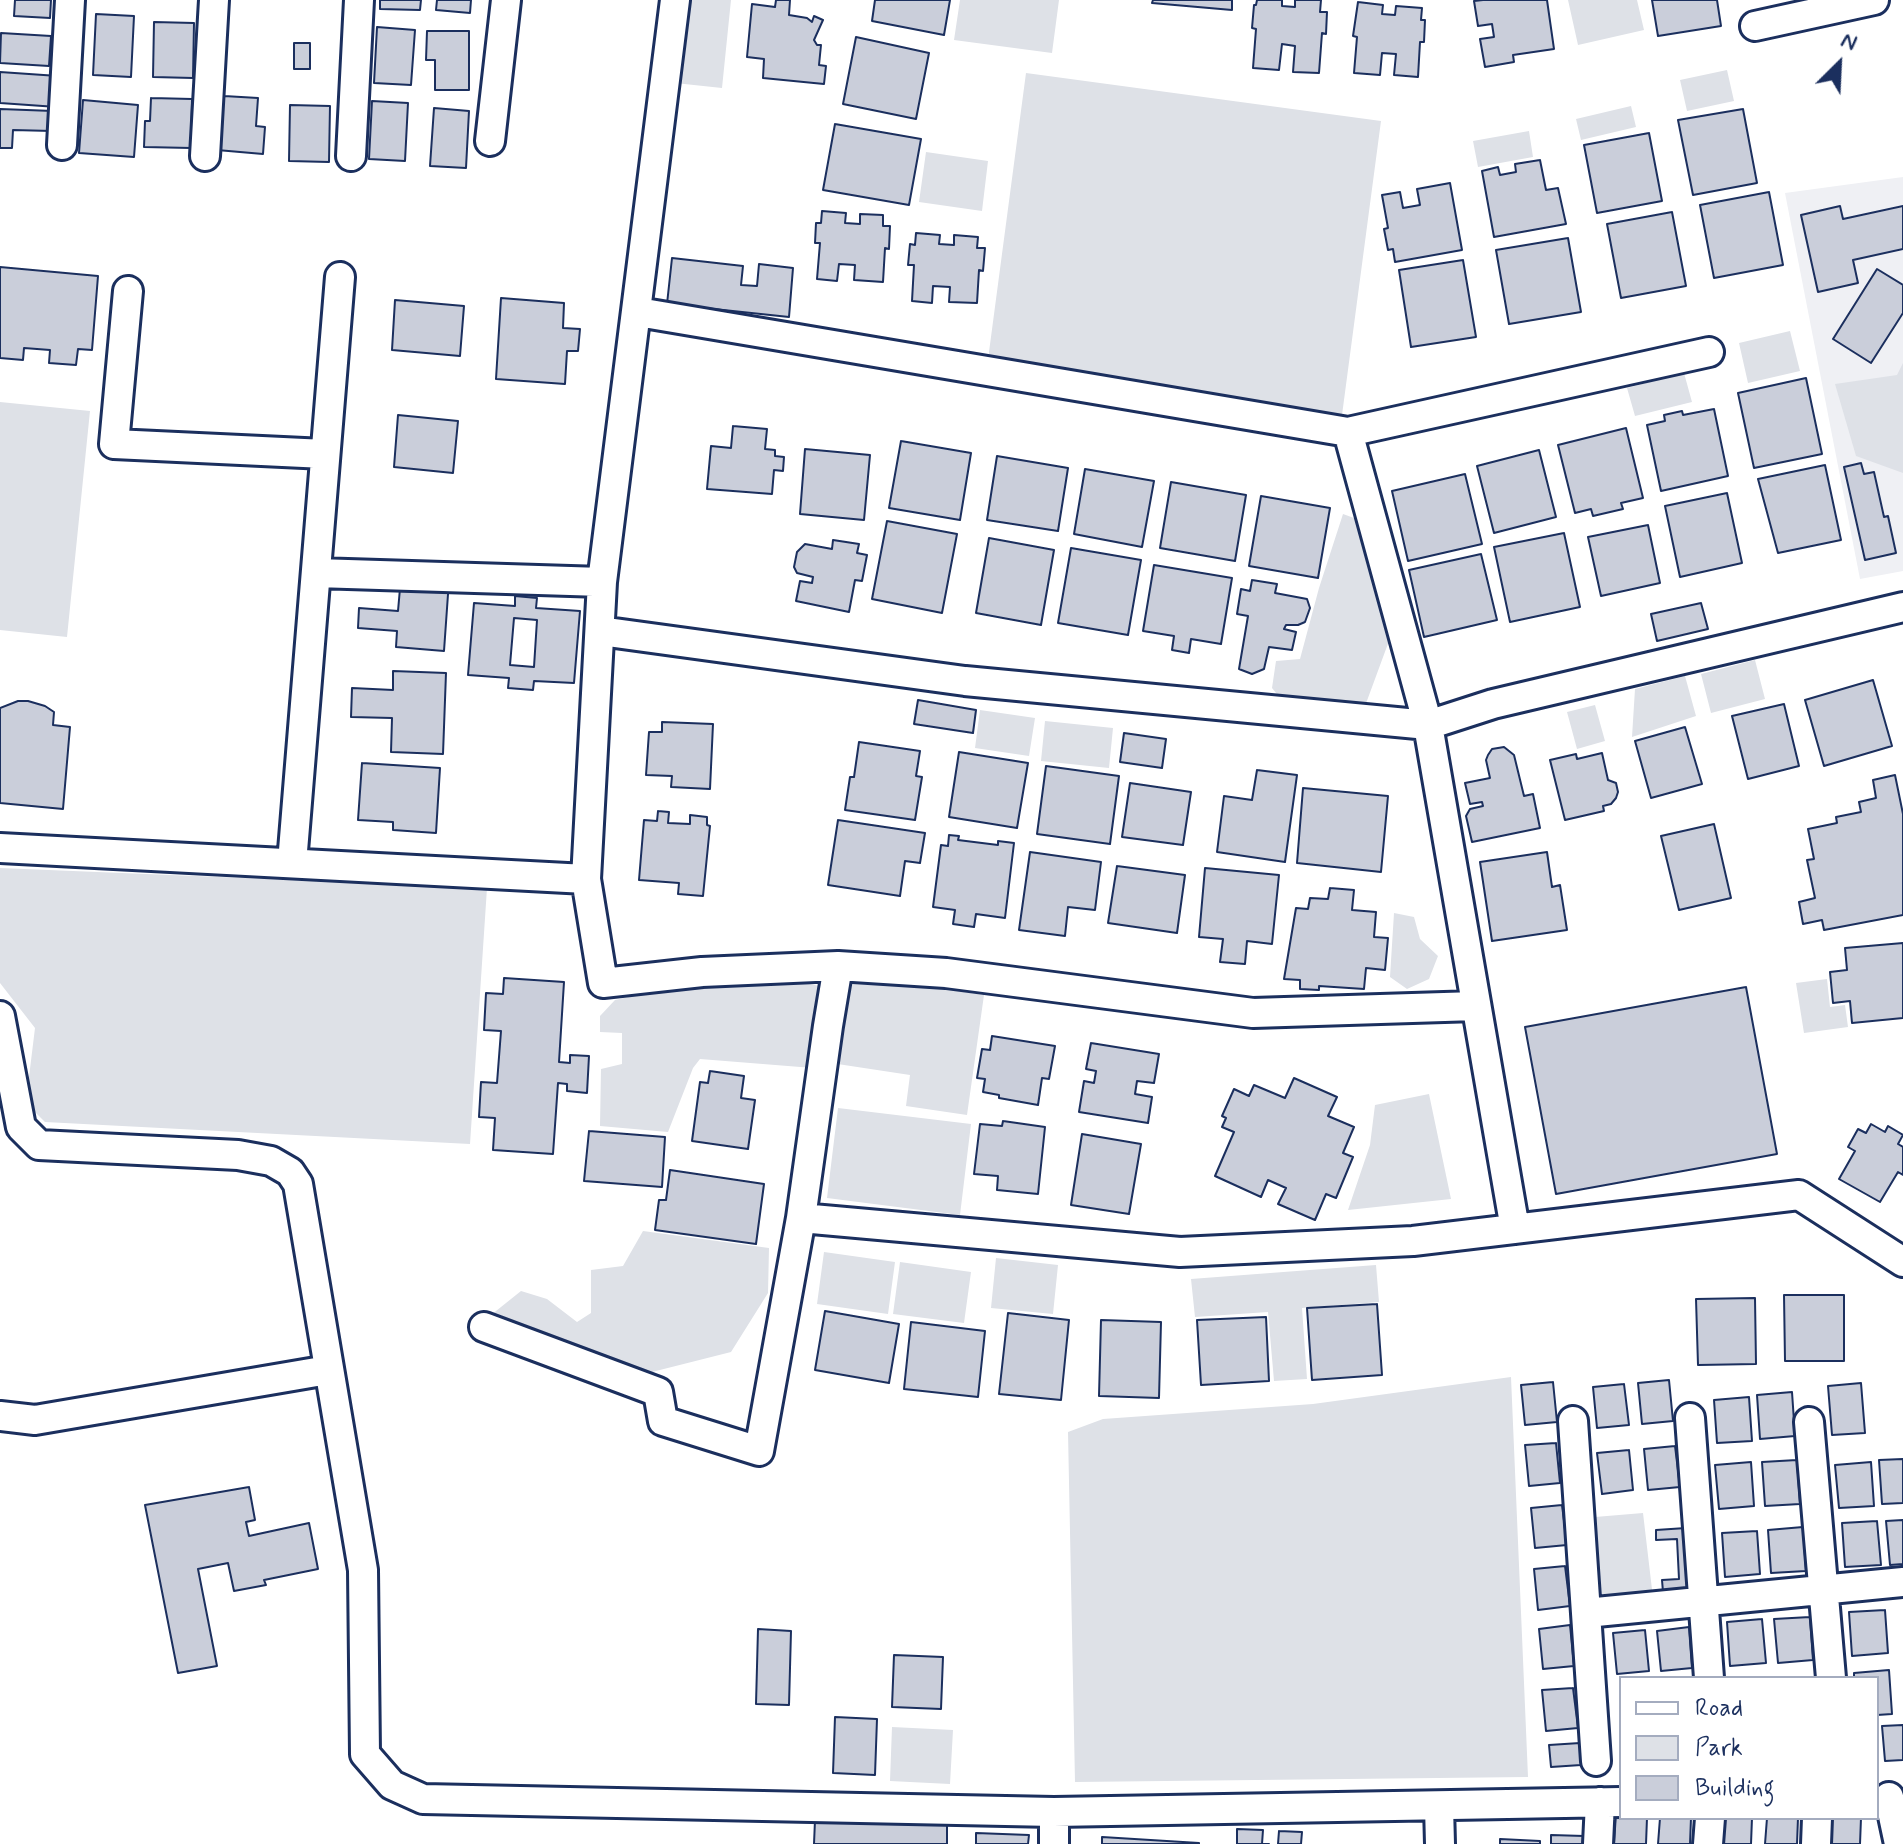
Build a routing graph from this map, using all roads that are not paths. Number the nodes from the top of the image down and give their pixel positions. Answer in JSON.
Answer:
{"nodes":[{"id":1,"x":70,"y":0,"type":"edge"},
{"id":2,"x":214,"y":0,"type":"edge"},
{"id":3,"x":359,"y":0,"type":"edge"},
{"id":4,"x":506,"y":0,"type":"edge"},
{"id":5,"x":675,"y":0,"type":"edge"},
{"id":6,"x":1874,"y":0,"type":"edge"},
{"id":7,"x":1755,"y":26,"type":"dead end"},
{"id":8,"x":490,"y":141,"type":"dead end"},
{"id":9,"x":62,"y":145,"type":"dead end"},
{"id":10,"x":205,"y":156,"type":"dead end"},
{"id":11,"x":351,"y":156,"type":"dead end"},
{"id":12,"x":340,"y":277,"type":"dead end"},
{"id":13,"x":128,"y":291,"type":"dead end"},
{"id":14,"x":638,"y":312,"type":"junction"},
{"id":15,"x":1709,"y":352,"type":"dead end"},
{"id":16,"x":1348,"y":432,"type":"junction"},
{"id":17,"x":325,"y":454,"type":"junction"},
{"id":18,"x":316,"y":573,"type":"junction"},
{"id":19,"x":602,"y":582,"type":"junction"},
{"id":20,"x":1903,"y":607,"type":"edge"},
{"id":21,"x":600,"y":631,"type":"junction"},
{"id":22,"x":1428,"y":725,"type":"junction"},
{"id":23,"x":0,"y":848,"type":"edge"},
{"id":24,"x":292,"y":863,"type":"junction"},
{"id":25,"x":586,"y":879,"type":"junction"},
{"id":26,"x":838,"y":966,"type":"junction"},
{"id":27,"x":1476,"y":1006,"type":"junction"},
{"id":28,"x":0,"y":1016,"type":"edge"},
{"id":29,"x":801,"y":1218,"type":"junction"},
{"id":30,"x":1515,"y":1229,"type":"junction"},
{"id":31,"x":1903,"y":1262,"type":"edge"},
{"id":32,"x":484,"y":1327,"type":"dead end"},
{"id":33,"x":328,"y":1370,"type":"junction"},
{"id":34,"x":0,"y":1416,"type":"edge"},
{"id":35,"x":1690,"y":1418,"type":"dead end"},
{"id":36,"x":1573,"y":1421,"type":"dead end"},
{"id":37,"x":1809,"y":1422,"type":"dead end"},
{"id":38,"x":1903,"y":1582,"type":"edge"},
{"id":39,"x":1824,"y":1589,"type":"junction"},
{"id":40,"x":1704,"y":1601,"type":"junction"},
{"id":41,"x":1586,"y":1613,"type":"junction"},
{"id":42,"x":1709,"y":1676,"type":"edge"},
{"id":43,"x":1831,"y":1676,"type":"edge"},
{"id":44,"x":1596,"y":1761,"type":"dead end"},
{"id":45,"x":1890,"y":1797,"type":"edge"},
{"id":46,"x":1610,"y":1802,"type":"edge"},
{"id":47,"x":1439,"y":1806,"type":"junction"},
{"id":48,"x":1054,"y":1812,"type":"junction"},
{"id":49,"x":1710,"y":1820,"type":"edge"},
{"id":50,"x":1817,"y":1820,"type":"edge"},
{"id":51,"x":1054,"y":1844,"type":"edge"},
{"id":52,"x":1440,"y":1844,"type":"edge"},
{"id":53,"x":1598,"y":1844,"type":"edge"},
{"id":54,"x":1708,"y":1844,"type":"edge"},
{"id":55,"x":1816,"y":1844,"type":"edge"},
{"id":56,"x":1899,"y":1844,"type":"edge"}],
"edges":[{"from":1,"to":9,"type":"street"},
{"from":2,"to":10,"type":"street"},
{"from":3,"to":11,"type":"street"},
{"from":4,"to":8,"type":"street"},
{"from":5,"to":14,"type":"street"},
{"from":6,"to":7,"type":"street"},
{"from":12,"to":17,"type":"street"},
{"from":13,"to":17,"type":"street"},
{"from":14,"to":16,"type":"street"},
{"from":14,"to":19,"type":"street"},
{"from":15,"to":16,"type":"street"},
{"from":16,"to":22,"type":"street"},
{"from":17,"to":18,"type":"street"},
{"from":18,"to":19,"type":"street"},
{"from":18,"to":24,"type":"street"},
{"from":19,"to":21,"type":"street"},
{"from":20,"to":22,"type":"street"},
{"from":21,"to":22,"type":"street"},
{"from":21,"to":25,"type":"street"},
{"from":22,"to":27,"type":"street"},
{"from":23,"to":24,"type":"street"},
{"from":24,"to":25,"type":"street"},
{"from":25,"to":26,"type":"street"},
{"from":26,"to":27,"type":"street"},
{"from":26,"to":29,"type":"street"},
{"from":27,"to":30,"type":"street"},
{"from":28,"to":33,"type":"street"},
{"from":29,"to":30,"type":"street"},
{"from":29,"to":32,"type":"street"},
{"from":30,"to":31,"type":"street"},
{"from":33,"to":34,"type":"street"},
{"from":33,"to":48,"type":"street"},
{"from":35,"to":40,"type":"street"},
{"from":36,"to":41,"type":"street"},
{"from":37,"to":39,"type":"street"},
{"from":38,"to":39,"type":"street"},
{"from":39,"to":40,"type":"street"},
{"from":39,"to":43,"type":"street"},
{"from":40,"to":41,"type":"street"},
{"from":40,"to":42,"type":"street"},
{"from":41,"to":44,"type":"street"},
{"from":45,"to":56,"type":"street"},
{"from":46,"to":47,"type":"street"},
{"from":46,"to":53,"type":"street"},
{"from":47,"to":48,"type":"street"},
{"from":47,"to":52,"type":"street"},
{"from":48,"to":51,"type":"street"},
{"from":49,"to":54,"type":"street"},
{"from":50,"to":55,"type":"street"}]}
